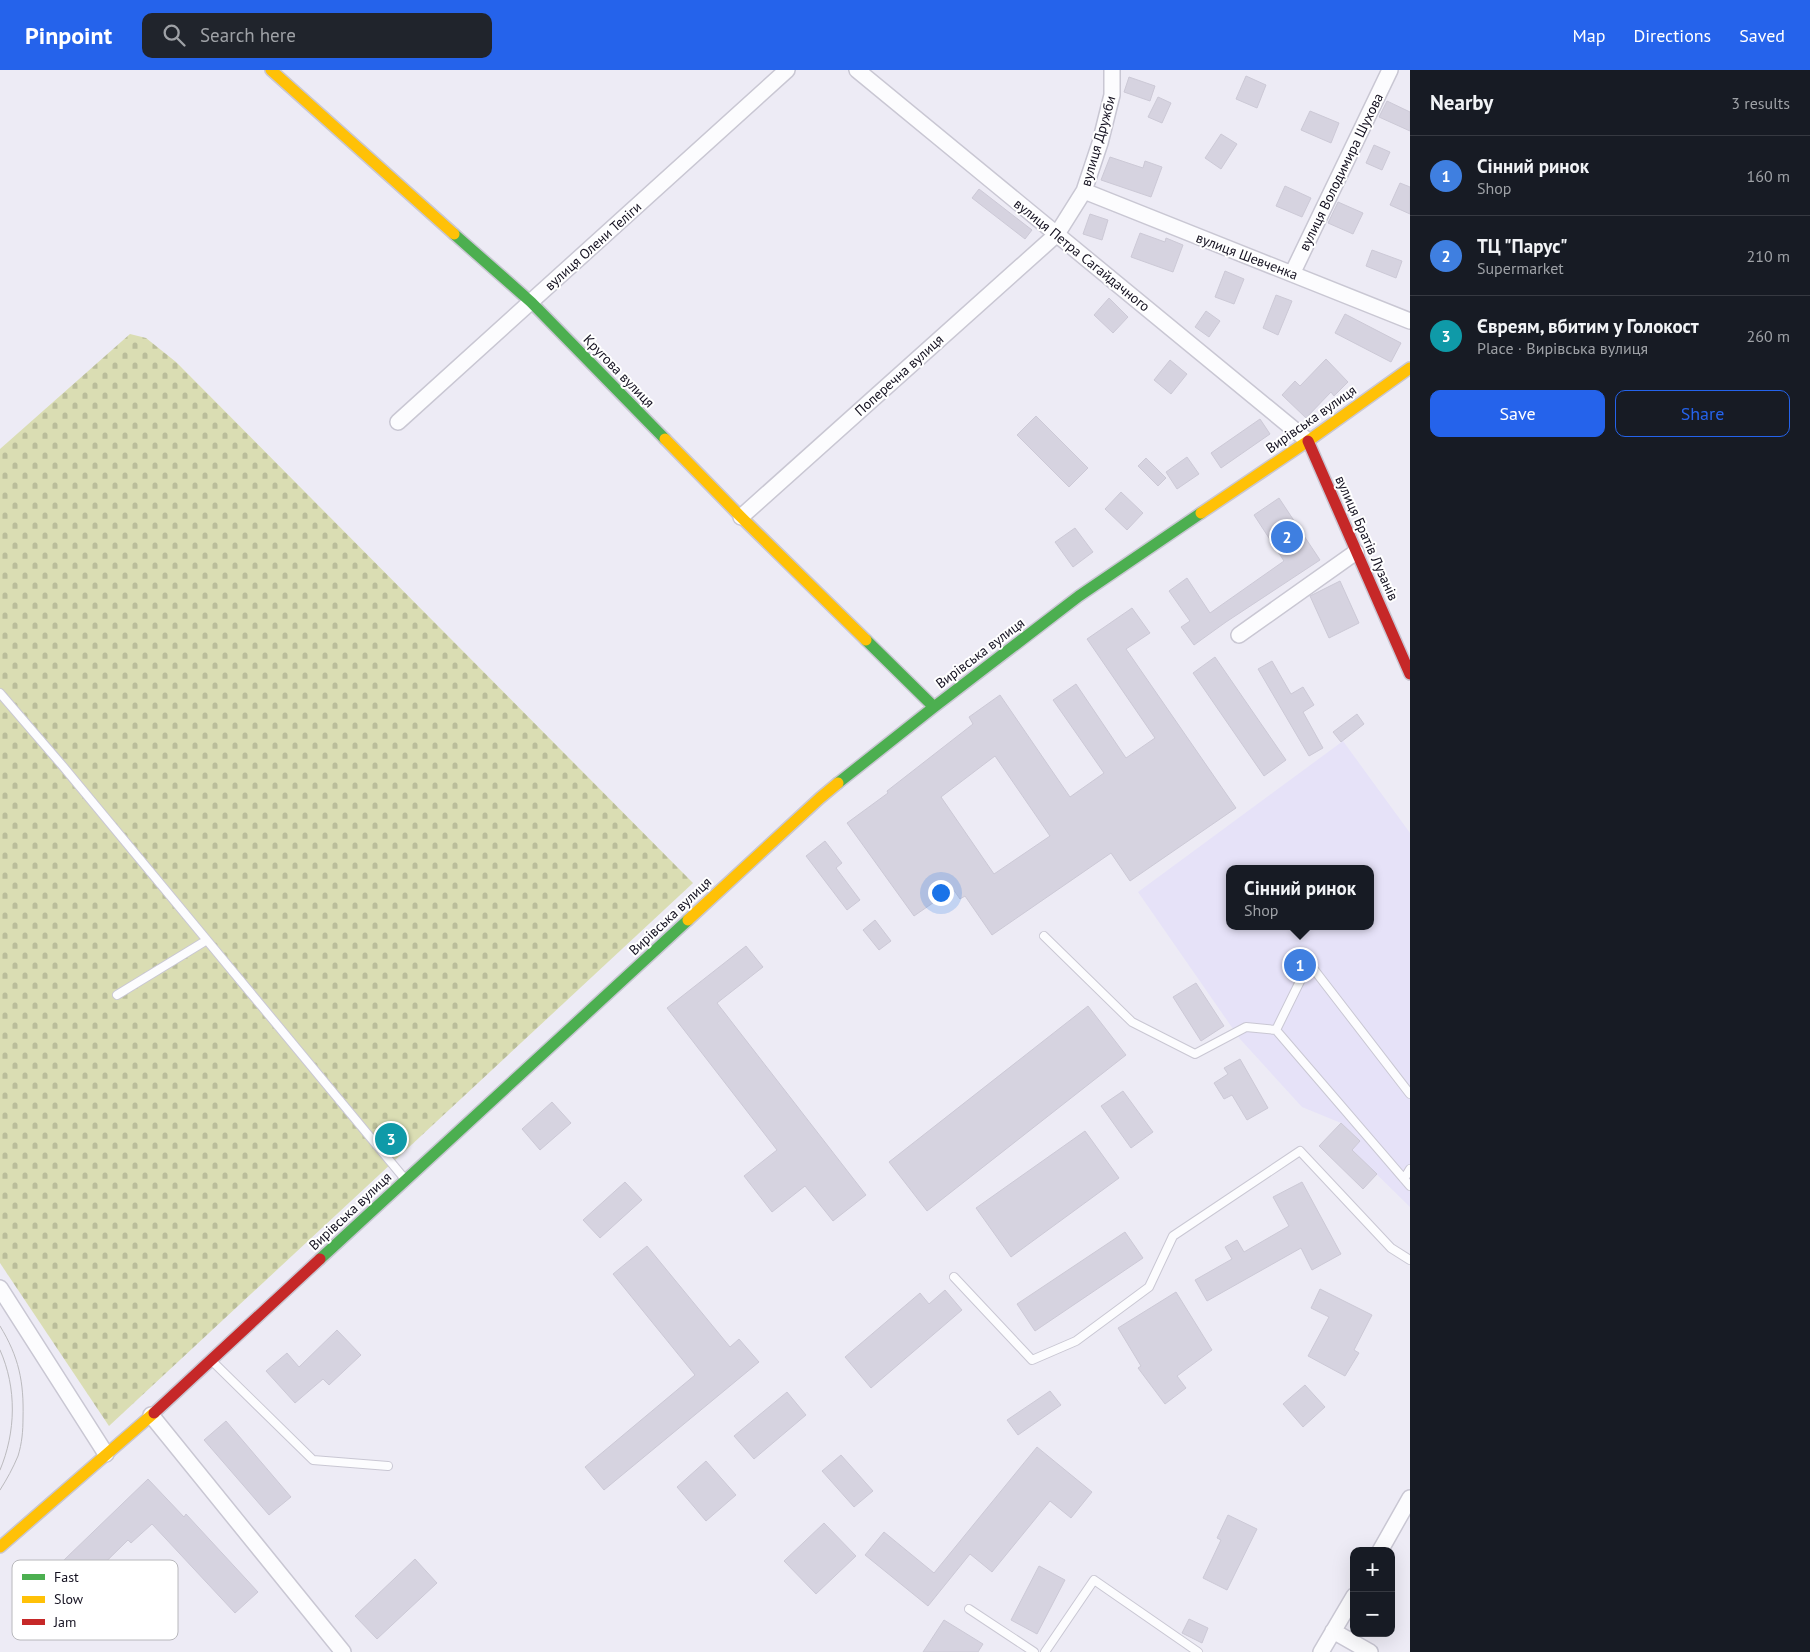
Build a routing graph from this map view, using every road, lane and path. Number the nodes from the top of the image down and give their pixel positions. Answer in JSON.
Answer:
{"nodes":[{"id":1,"x":271,"y":70,"type":"edge"},
{"id":2,"x":787,"y":70,"type":"edge"},
{"id":3,"x":857,"y":70,"type":"edge"},
{"id":4,"x":1112,"y":70,"type":"edge"},
{"id":5,"x":1390,"y":70,"type":"edge"},
{"id":6,"x":1084,"y":191,"type":"junction"},
{"id":7,"x":1057,"y":234,"type":"junction"},
{"id":8,"x":1292,"y":274,"type":"junction"},
{"id":9,"x":531,"y":302,"type":"junction"},
{"id":10,"x":1410,"y":321,"type":"edge"},
{"id":11,"x":1410,"y":368,"type":"edge"},
{"id":12,"x":398,"y":422,"type":"dead end"},
{"id":13,"x":1308,"y":441,"type":"junction"},
{"id":14,"x":741,"y":517,"type":"junction"},
{"id":15,"x":1356,"y":552,"type":"junction"},
{"id":16,"x":1239,"y":635,"type":"dead end"},
{"id":17,"x":1410,"y":674,"type":"edge"},
{"id":18,"x":0,"y":693,"type":"edge"},
{"id":19,"x":934,"y":707,"type":"junction"},
{"id":20,"x":1044,"y":936,"type":"dead end"},
{"id":21,"x":207,"y":940,"type":"junction"},
{"id":22,"x":117,"y":995,"type":"dead end"},
{"id":23,"x":1276,"y":1030,"type":"junction"},
{"id":24,"x":1410,"y":1094,"type":"edge"},
{"id":25,"x":1410,"y":1169,"type":"edge"},
{"id":26,"x":1404,"y":1179,"type":"junction"},
{"id":27,"x":405,"y":1180,"type":"junction"},
{"id":28,"x":1410,"y":1186,"type":"edge"},
{"id":29,"x":1410,"y":1260,"type":"edge"},
{"id":30,"x":954,"y":1277,"type":"dead end"},
{"id":31,"x":0,"y":1288,"type":"edge"},
{"id":32,"x":211,"y":1359,"type":"junction"},
{"id":33,"x":151,"y":1415,"type":"junction"},
{"id":34,"x":106,"y":1454,"type":"junction"},
{"id":35,"x":388,"y":1466,"type":"dead end"},
{"id":36,"x":1410,"y":1498,"type":"edge"},
{"id":37,"x":0,"y":1547,"type":"edge"},
{"id":38,"x":1382,"y":1547,"type":"edge"},
{"id":39,"x":1350,"y":1603,"type":"edge"},
{"id":40,"x":969,"y":1609,"type":"dead end"},
{"id":41,"x":1333,"y":1632,"type":"junction"},
{"id":42,"x":343,"y":1652,"type":"edge"},
{"id":43,"x":1034,"y":1652,"type":"edge"},
{"id":44,"x":1045,"y":1652,"type":"edge"},
{"id":45,"x":1198,"y":1652,"type":"edge"},
{"id":46,"x":1321,"y":1652,"type":"edge"},
{"id":47,"x":1370,"y":1652,"type":"edge"}],
"edges":[{"from":1,"to":9,"type":"main road","name":"Кругова вулиця"},
{"from":2,"to":9,"type":"street","name":"вулиця Олени Теліги"},
{"from":3,"to":7,"type":"street","name":"вулиця Петра Сагайдачного"},
{"from":4,"to":6,"type":"street","name":"вулиця Дружби"},
{"from":5,"to":8,"type":"street","name":"вулиця Володимира Шухова"},
{"from":6,"to":7,"type":"street","name":"вулиця Дружби"},
{"from":6,"to":8,"type":"street","name":"вулиця Шевченка"},
{"from":7,"to":13,"type":"street","name":"вулиця Петра Сагайдачного"},
{"from":7,"to":14,"type":"street","name":"Поперечна вулиця"},
{"from":8,"to":10,"type":"street","name":"вулиця Шевченка"},
{"from":9,"to":12,"type":"street","name":"вулиця Олени Теліги"},
{"from":9,"to":14,"type":"main road","name":"Кругова вулиця"},
{"from":11,"to":13,"type":"main road","name":"Вирівська вулиця"},
{"from":13,"to":15,"type":"main road","name":"вулиця Братів Лузанів"},
{"from":13,"to":19,"type":"main road","name":"Вирівська вулиця"},
{"from":14,"to":19,"type":"main road","name":"Кругова вулиця"},
{"from":15,"to":16,"type":"street"},
{"from":15,"to":17,"type":"main road","name":"вулиця Братів Лузанів"},
{"from":18,"to":21,"type":"lane"},
{"from":19,"to":27,"type":"main road","name":"Вирівська вулиця"},
{"from":20,"to":23,"type":"lane"},
{"from":21,"to":22,"type":"lane"},
{"from":21,"to":27,"type":"lane"},
{"from":23,"to":24,"type":"lane"},
{"from":23,"to":26,"type":"lane"},
{"from":25,"to":26,"type":"lane"},
{"from":26,"to":28,"type":"lane"},
{"from":27,"to":32,"type":"main road","name":"Вирівська вулиця"},
{"from":29,"to":30,"type":"lane"},
{"from":31,"to":34,"type":"street"},
{"from":32,"to":33,"type":"main road","name":"Вирівська вулиця"},
{"from":32,"to":35,"type":"lane"},
{"from":33,"to":34,"type":"main road","name":"Вирівська вулиця"},
{"from":33,"to":42,"type":"street"},
{"from":34,"to":37,"type":"main road","name":"Вирівська вулиця"},
{"from":36,"to":38,"type":"street"},
{"from":39,"to":41,"type":"street"},
{"from":40,"to":43,"type":"lane"},
{"from":41,"to":46,"type":"street"},
{"from":41,"to":47,"type":"street"},
{"from":44,"to":45,"type":"lane"}]}
